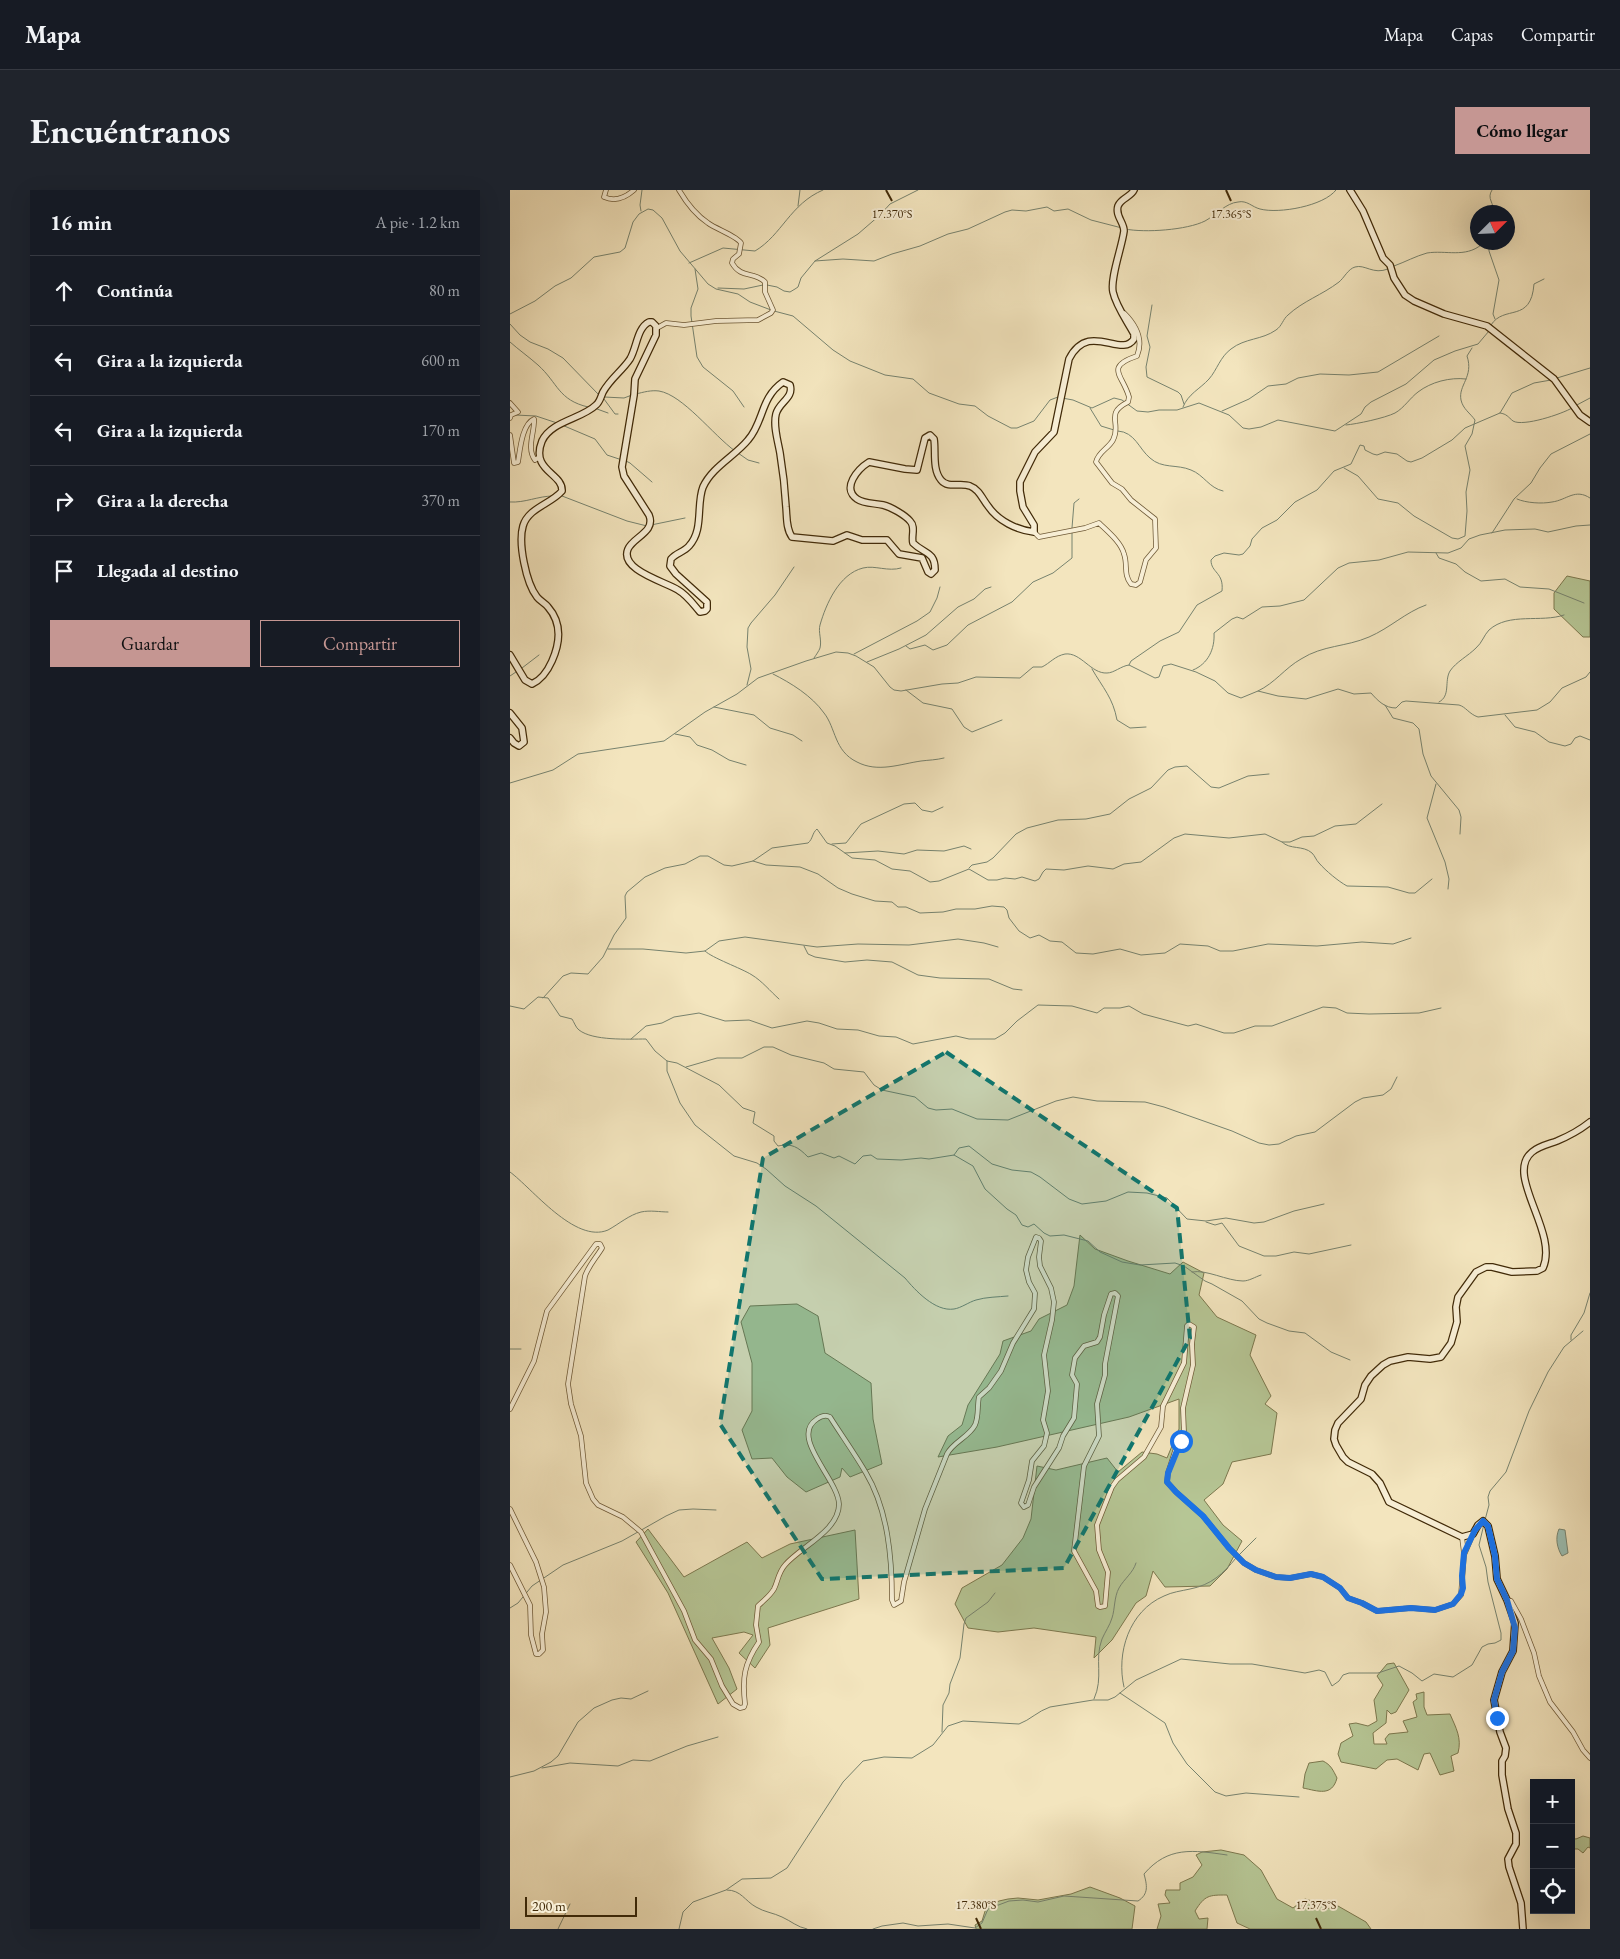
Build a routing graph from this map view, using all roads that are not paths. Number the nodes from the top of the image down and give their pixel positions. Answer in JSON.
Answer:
{"nodes":[{"id":1,"x":606,"y":190,"type":"edge"},
{"id":2,"x":634,"y":190,"type":"edge"},
{"id":3,"x":679,"y":190,"type":"edge"},
{"id":4,"x":1134,"y":190,"type":"edge"},
{"id":5,"x":1350,"y":190,"type":"edge"},
{"id":6,"x":1122,"y":312,"type":"junction"},
{"id":7,"x":657,"y":328,"type":"junction"},
{"id":8,"x":510,"y":403,"type":"edge"},
{"id":9,"x":510,"y":418,"type":"edge"},
{"id":10,"x":1590,"y":422,"type":"edge"},
{"id":11,"x":510,"y":435,"type":"edge"},
{"id":12,"x":541,"y":460,"type":"junction"},
{"id":13,"x":1034,"y":532,"type":"junction"},
{"id":14,"x":510,"y":656,"type":"edge"},
{"id":15,"x":510,"y":713,"type":"edge"},
{"id":16,"x":510,"y":738,"type":"edge"},
{"id":17,"x":1590,"y":1122,"type":"edge"},
{"id":18,"x":510,"y":1409,"type":"edge"},
{"id":19,"x":510,"y":1509,"type":"edge"},
{"id":20,"x":1473,"y":1534,"type":"junction"},
{"id":21,"x":1462,"y":1537,"type":"junction"},
{"id":22,"x":1464,"y":1553,"type":"junction"},
{"id":23,"x":510,"y":1565,"type":"edge"},
{"id":24,"x":1507,"y":1600,"type":"junction"},
{"id":25,"x":1590,"y":1758,"type":"edge"},
{"id":26,"x":1523,"y":1929,"type":"edge"}],
"edges":[{"from":1,"to":2,"type":"street"},
{"from":3,"to":7,"type":"street"},
{"from":4,"to":6,"type":"street"},
{"from":5,"to":10,"type":"street"},
{"from":6,"to":13,"type":"street"},
{"from":6,"to":13,"type":"street"},
{"from":7,"to":12,"type":"street"},
{"from":7,"to":13,"type":"street"},
{"from":8,"to":9,"type":"street"},
{"from":11,"to":12,"type":"street"},
{"from":12,"to":14,"type":"street"},
{"from":15,"to":16,"type":"street"},
{"from":17,"to":21,"type":"street"},
{"from":18,"to":22,"type":"street"},
{"from":19,"to":23,"type":"street"},
{"from":20,"to":21,"type":"street"},
{"from":20,"to":22,"type":"street"},
{"from":20,"to":24,"type":"street"},
{"from":21,"to":22,"type":"street"},
{"from":24,"to":25,"type":"street"},
{"from":24,"to":26,"type":"street"}]}
